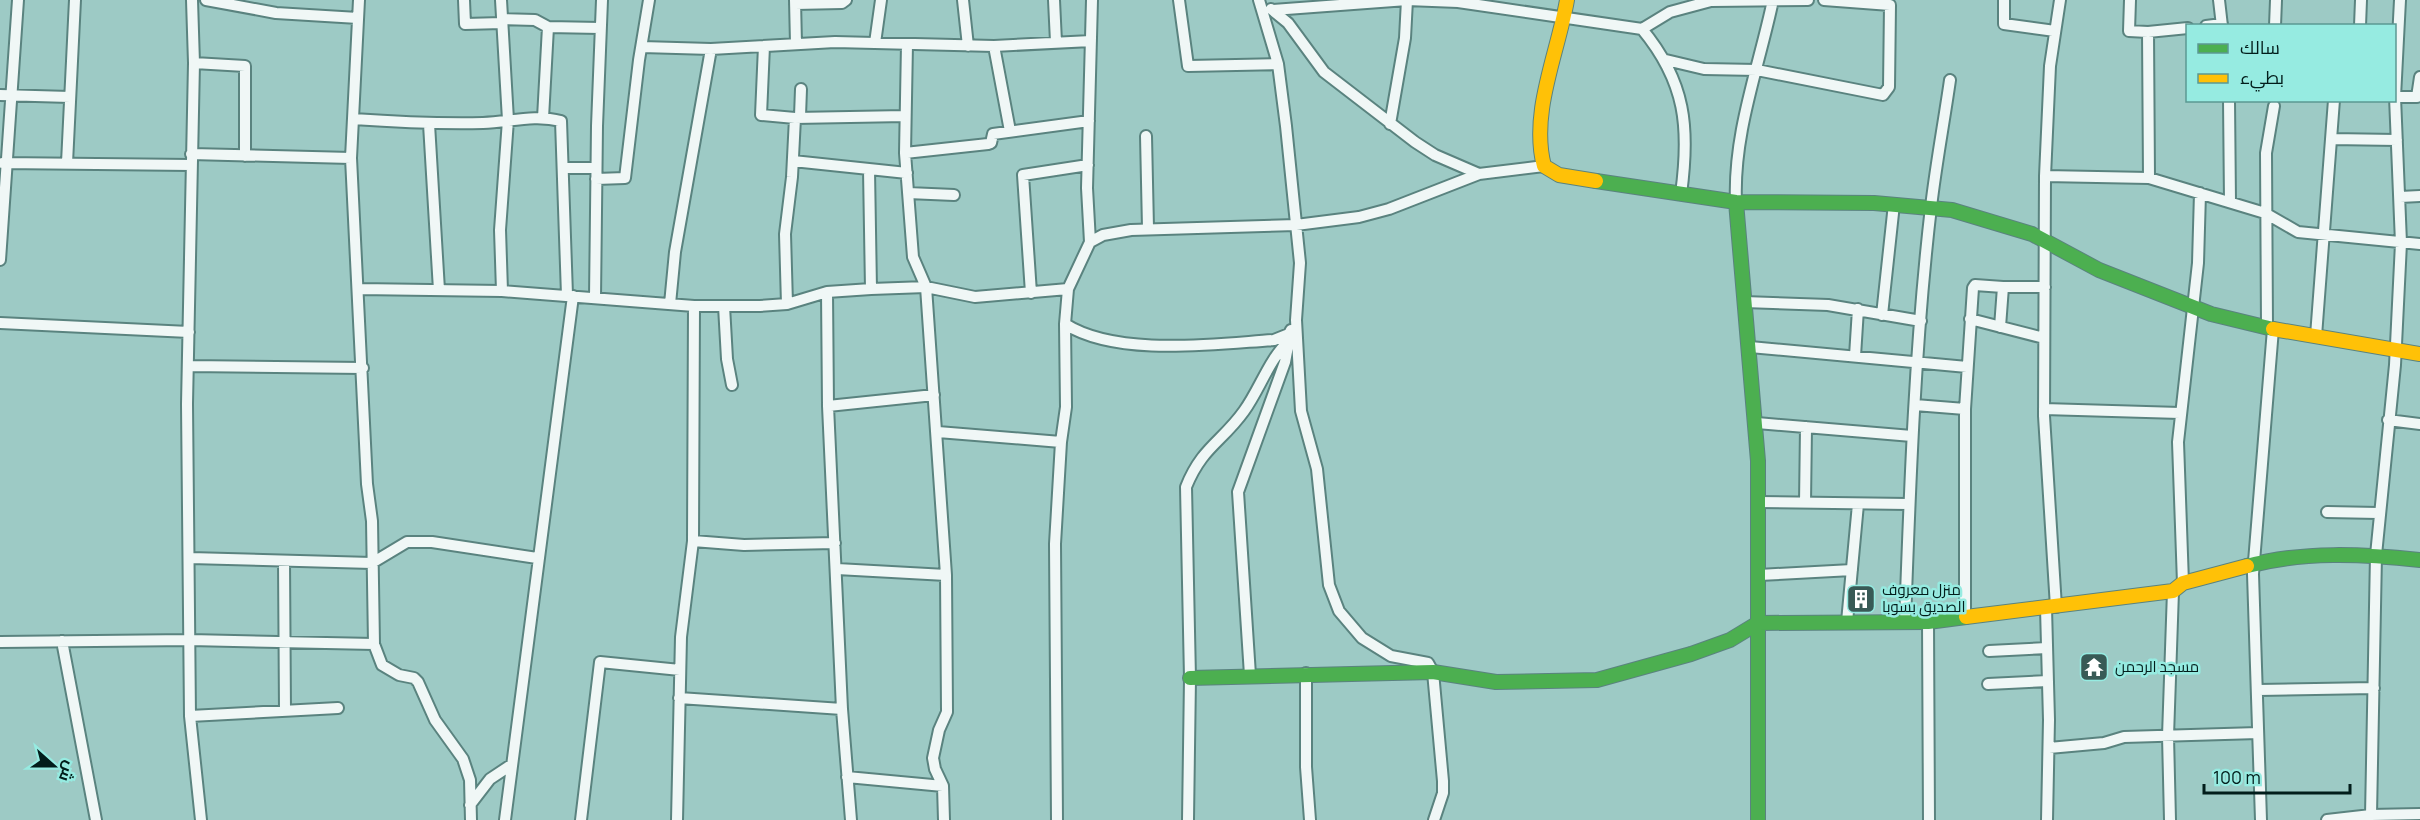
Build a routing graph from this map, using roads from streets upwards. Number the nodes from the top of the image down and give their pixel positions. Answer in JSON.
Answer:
{"nodes":[{"id":1,"x":18,"y":0,"type":"edge"},
{"id":2,"x":75,"y":0,"type":"edge"},
{"id":3,"x":192,"y":0,"type":"edge"},
{"id":4,"x":206,"y":0,"type":"edge"},
{"id":5,"x":358,"y":0,"type":"edge"},
{"id":6,"x":464,"y":0,"type":"edge"},
{"id":7,"x":501,"y":0,"type":"edge"},
{"id":8,"x":603,"y":0,"type":"edge"},
{"id":9,"x":649,"y":0,"type":"edge"},
{"id":10,"x":846,"y":0,"type":"edge"},
{"id":11,"x":881,"y":0,"type":"edge"},
{"id":12,"x":963,"y":0,"type":"edge"},
{"id":13,"x":1054,"y":0,"type":"edge"},
{"id":14,"x":1092,"y":0,"type":"edge"},
{"id":15,"x":1179,"y":0,"type":"edge"},
{"id":16,"x":1407,"y":0,"type":"edge"},
{"id":17,"x":1567,"y":0,"type":"edge"},
{"id":18,"x":1773,"y":0,"type":"edge"},
{"id":19,"x":1808,"y":0,"type":"edge"},
{"id":20,"x":1824,"y":0,"type":"edge"},
{"id":21,"x":2004,"y":0,"type":"edge"},
{"id":22,"x":2060,"y":0,"type":"edge"},
{"id":23,"x":2130,"y":0,"type":"edge"},
{"id":24,"x":2219,"y":0,"type":"edge"},
{"id":25,"x":2276,"y":0,"type":"edge"},
{"id":26,"x":2361,"y":0,"type":"edge"},
{"id":27,"x":2400,"y":0,"type":"edge"},
{"id":28,"x":1258,"y":1,"type":"edge"},
{"id":29,"x":1841,"y":1,"type":"edge"},
{"id":30,"x":795,"y":2,"type":"edge"},
{"id":31,"x":1298,"y":4,"type":"edge"},
{"id":32,"x":1273,"y":10,"type":"junction"},
{"id":33,"x":1565,"y":17,"type":"junction"},
{"id":34,"x":358,"y":18,"type":"junction"},
{"id":35,"x":502,"y":21,"type":"junction"},
{"id":36,"x":2222,"y":24,"type":"edge"},
{"id":37,"x":2275,"y":24,"type":"edge"},
{"id":38,"x":2360,"y":24,"type":"edge"},
{"id":39,"x":548,"y":27,"type":"junction"},
{"id":40,"x":2186,"y":27,"type":"edge"},
{"id":41,"x":600,"y":28,"type":"junction"},
{"id":42,"x":1642,"y":29,"type":"junction"},
{"id":43,"x":2055,"y":31,"type":"junction"},
{"id":44,"x":2148,"y":32,"type":"junction"},
{"id":45,"x":1091,"y":41,"type":"junction"},
{"id":46,"x":1056,"y":42,"type":"junction"},
{"id":47,"x":875,"y":43,"type":"junction"},
{"id":48,"x":796,"y":44,"type":"junction"},
{"id":49,"x":907,"y":44,"type":"junction"},
{"id":50,"x":764,"y":46,"type":"junction"},
{"id":51,"x":968,"y":46,"type":"junction"},
{"id":52,"x":994,"y":46,"type":"junction"},
{"id":53,"x":642,"y":47,"type":"junction"},
{"id":54,"x":711,"y":49,"type":"junction"},
{"id":55,"x":2396,"y":49,"type":"edge"},
{"id":56,"x":1666,"y":60,"type":"junction"},
{"id":57,"x":194,"y":63,"type":"junction"},
{"id":58,"x":1278,"y":64,"type":"junction"},
{"id":59,"x":1757,"y":70,"type":"junction"},
{"id":60,"x":2420,"y":77,"type":"edge"},
{"id":61,"x":1950,"y":80,"type":"dead end"},
{"id":62,"x":801,"y":89,"type":"dead end"},
{"id":63,"x":0,"y":95,"type":"edge"},
{"id":64,"x":13,"y":96,"type":"junction"},
{"id":65,"x":70,"y":97,"type":"junction"},
{"id":66,"x":2396,"y":97,"type":"edge"},
{"id":67,"x":2229,"y":102,"type":"edge"},
{"id":68,"x":2272,"y":102,"type":"edge"},
{"id":69,"x":2334,"y":102,"type":"edge"},
{"id":70,"x":2395,"y":102,"type":"edge"},
{"id":71,"x":904,"y":116,"type":"junction"},
{"id":72,"x":798,"y":117,"type":"junction"},
{"id":73,"x":543,"y":118,"type":"junction"},
{"id":74,"x":353,"y":119,"type":"junction"},
{"id":75,"x":508,"y":120,"type":"junction"},
{"id":76,"x":1089,"y":121,"type":"junction"},
{"id":77,"x":429,"y":124,"type":"junction"},
{"id":78,"x":1390,"y":124,"type":"junction"},
{"id":79,"x":1010,"y":131,"type":"junction"},
{"id":80,"x":1146,"y":136,"type":"dead end"},
{"id":81,"x":2331,"y":139,"type":"junction"},
{"id":82,"x":2397,"y":140,"type":"junction"},
{"id":83,"x":905,"y":153,"type":"junction"},
{"id":84,"x":245,"y":156,"type":"junction"},
{"id":85,"x":351,"y":158,"type":"junction"},
{"id":86,"x":191,"y":159,"type":"junction"},
{"id":87,"x":793,"y":161,"type":"junction"},
{"id":88,"x":67,"y":162,"type":"junction"},
{"id":89,"x":4,"y":163,"type":"edge"},
{"id":90,"x":1088,"y":165,"type":"junction"},
{"id":91,"x":1544,"y":166,"type":"junction"},
{"id":92,"x":564,"y":168,"type":"junction"},
{"id":93,"x":869,"y":170,"type":"junction"},
{"id":94,"x":596,"y":173,"type":"junction"},
{"id":95,"x":907,"y":173,"type":"junction"},
{"id":96,"x":1479,"y":174,"type":"junction"},
{"id":97,"x":2044,"y":176,"type":"junction"},
{"id":98,"x":2149,"y":178,"type":"junction"},
{"id":99,"x":909,"y":193,"type":"junction"},
{"id":100,"x":2200,"y":193,"type":"junction"},
{"id":101,"x":1681,"y":194,"type":"junction"},
{"id":102,"x":954,"y":195,"type":"dead end"},
{"id":103,"x":2420,"y":196,"type":"edge"},
{"id":104,"x":2400,"y":197,"type":"junction"},
{"id":105,"x":2230,"y":201,"type":"junction"},
{"id":106,"x":1736,"y":202,"type":"junction"},
{"id":107,"x":1894,"y":204,"type":"junction"},
{"id":108,"x":1931,"y":207,"type":"junction"},
{"id":109,"x":2265,"y":213,"type":"junction"},
{"id":110,"x":1296,"y":225,"type":"junction"},
{"id":111,"x":1148,"y":228,"type":"junction"},
{"id":112,"x":2323,"y":236,"type":"junction"},
{"id":113,"x":2045,"y":239,"type":"junction"},
{"id":114,"x":1,"y":242,"type":"edge"},
{"id":115,"x":1090,"y":242,"type":"junction"},
{"id":116,"x":2401,"y":243,"type":"junction"},
{"id":117,"x":2420,"y":244,"type":"edge"},
{"id":118,"x":0,"y":260,"type":"edge"},
{"id":119,"x":926,"y":287,"type":"junction"},
{"id":120,"x":2003,"y":287,"type":"junction"},
{"id":121,"x":2045,"y":287,"type":"junction"},
{"id":122,"x":871,"y":288,"type":"junction"},
{"id":123,"x":359,"y":289,"type":"junction"},
{"id":124,"x":1068,"y":289,"type":"junction"},
{"id":125,"x":439,"y":290,"type":"junction"},
{"id":126,"x":502,"y":291,"type":"junction"},
{"id":127,"x":827,"y":292,"type":"junction"},
{"id":128,"x":1031,"y":292,"type":"junction"},
{"id":129,"x":570,"y":295,"type":"junction"},
{"id":130,"x":595,"y":298,"type":"junction"},
{"id":131,"x":1744,"y":302,"type":"junction"},
{"id":132,"x":669,"y":303,"type":"junction"},
{"id":133,"x":787,"y":304,"type":"junction"},
{"id":134,"x":694,"y":306,"type":"junction"},
{"id":135,"x":724,"y":306,"type":"junction"},
{"id":136,"x":1858,"y":309,"type":"junction"},
{"id":137,"x":2194,"y":309,"type":"junction"},
{"id":138,"x":1882,"y":315,"type":"junction"},
{"id":139,"x":1970,"y":319,"type":"junction"},
{"id":140,"x":1296,"y":320,"type":"junction"},
{"id":141,"x":1921,"y":321,"type":"junction"},
{"id":142,"x":0,"y":323,"type":"edge"},
{"id":143,"x":1065,"y":324,"type":"junction"},
{"id":144,"x":2000,"y":327,"type":"junction"},
{"id":145,"x":2270,"y":328,"type":"junction"},
{"id":146,"x":189,"y":332,"type":"junction"},
{"id":147,"x":2316,"y":336,"type":"junction"},
{"id":148,"x":1289,"y":337,"type":"junction"},
{"id":149,"x":2044,"y":339,"type":"junction"},
{"id":150,"x":1750,"y":347,"type":"junction"},
{"id":151,"x":2396,"y":349,"type":"junction"},
{"id":152,"x":2420,"y":354,"type":"edge"},
{"id":153,"x":1855,"y":356,"type":"junction"},
{"id":154,"x":1918,"y":362,"type":"junction"},
{"id":155,"x":188,"y":366,"type":"junction"},
{"id":156,"x":1967,"y":367,"type":"junction"},
{"id":157,"x":363,"y":368,"type":"junction"},
{"id":158,"x":732,"y":385,"type":"dead end"},
{"id":159,"x":934,"y":394,"type":"junction"},
{"id":160,"x":1915,"y":405,"type":"junction"},
{"id":161,"x":828,"y":406,"type":"junction"},
{"id":162,"x":1965,"y":409,"type":"junction"},
{"id":163,"x":2044,"y":409,"type":"junction"},
{"id":164,"x":2180,"y":413,"type":"junction"},
{"id":165,"x":2388,"y":420,"type":"junction"},
{"id":166,"x":1757,"y":423,"type":"junction"},
{"id":167,"x":2420,"y":424,"type":"edge"},
{"id":168,"x":1806,"y":427,"type":"junction"},
{"id":169,"x":938,"y":432,"type":"junction"},
{"id":170,"x":1912,"y":436,"type":"junction"},
{"id":171,"x":1060,"y":442,"type":"junction"},
{"id":172,"x":1758,"y":502,"type":"junction"},
{"id":173,"x":1805,"y":503,"type":"junction"},
{"id":174,"x":1858,"y":504,"type":"junction"},
{"id":175,"x":1908,"y":504,"type":"junction"},
{"id":176,"x":2327,"y":512,"type":"dead end"},
{"id":177,"x":2378,"y":513,"type":"junction"},
{"id":178,"x":693,"y":541,"type":"junction"},
{"id":179,"x":835,"y":543,"type":"junction"},
{"id":180,"x":2376,"y":555,"type":"junction"},
{"id":181,"x":190,"y":558,"type":"junction"},
{"id":182,"x":537,"y":558,"type":"junction"},
{"id":183,"x":2420,"y":560,"type":"edge"},
{"id":184,"x":284,"y":561,"type":"junction"},
{"id":185,"x":372,"y":563,"type":"junction"},
{"id":186,"x":2253,"y":564,"type":"junction"},
{"id":187,"x":837,"y":569,"type":"junction"},
{"id":188,"x":1852,"y":570,"type":"junction"},
{"id":189,"x":946,"y":575,"type":"junction"},
{"id":190,"x":1759,"y":575,"type":"junction"},
{"id":191,"x":2178,"y":587,"type":"junction"},
{"id":192,"x":2051,"y":607,"type":"junction"},
{"id":193,"x":1965,"y":617,"type":"junction"},
{"id":194,"x":1847,"y":622,"type":"junction"},
{"id":195,"x":1905,"y":622,"type":"junction"},
{"id":196,"x":1928,"y":622,"type":"junction"},
{"id":197,"x":1758,"y":623,"type":"junction"},
{"id":198,"x":190,"y":640,"type":"junction"},
{"id":199,"x":62,"y":641,"type":"junction"},
{"id":200,"x":284,"y":641,"type":"junction"},
{"id":201,"x":0,"y":642,"type":"edge"},
{"id":202,"x":374,"y":644,"type":"junction"},
{"id":203,"x":2047,"y":648,"type":"junction"},
{"id":204,"x":1989,"y":651,"type":"dead end"},
{"id":205,"x":680,"y":670,"type":"junction"},
{"id":206,"x":1433,"y":672,"type":"junction"},
{"id":207,"x":1306,"y":674,"type":"junction"},
{"id":208,"x":1250,"y":675,"type":"junction"},
{"id":209,"x":1190,"y":678,"type":"junction"},
{"id":210,"x":2048,"y":681,"type":"junction"},
{"id":211,"x":1988,"y":684,"type":"dead end"},
{"id":212,"x":2374,"y":688,"type":"junction"},
{"id":213,"x":2258,"y":690,"type":"junction"},
{"id":214,"x":679,"y":698,"type":"junction"},
{"id":215,"x":338,"y":708,"type":"dead end"},
{"id":216,"x":842,"y":709,"type":"junction"},
{"id":217,"x":285,"y":711,"type":"junction"},
{"id":218,"x":190,"y":716,"type":"junction"},
{"id":219,"x":2258,"y":733,"type":"junction"},
{"id":220,"x":2168,"y":736,"type":"junction"},
{"id":221,"x":2049,"y":748,"type":"junction"},
{"id":222,"x":511,"y":765,"type":"junction"},
{"id":223,"x":847,"y":777,"type":"junction"},
{"id":224,"x":943,"y":786,"type":"junction"},
{"id":225,"x":470,"y":805,"type":"junction"},
{"id":226,"x":2420,"y":814,"type":"edge"},
{"id":227,"x":2371,"y":815,"type":"junction"},
{"id":228,"x":96,"y":820,"type":"edge"},
{"id":229,"x":201,"y":820,"type":"edge"},
{"id":230,"x":471,"y":820,"type":"edge"},
{"id":231,"x":505,"y":820,"type":"edge"},
{"id":232,"x":581,"y":820,"type":"edge"},
{"id":233,"x":677,"y":820,"type":"edge"},
{"id":234,"x":851,"y":820,"type":"edge"},
{"id":235,"x":944,"y":820,"type":"edge"},
{"id":236,"x":1057,"y":820,"type":"edge"},
{"id":237,"x":1188,"y":820,"type":"edge"},
{"id":238,"x":1310,"y":820,"type":"edge"},
{"id":239,"x":1434,"y":820,"type":"edge"},
{"id":240,"x":1758,"y":820,"type":"edge"},
{"id":241,"x":1929,"y":820,"type":"edge"},
{"id":242,"x":2047,"y":820,"type":"edge"},
{"id":243,"x":2170,"y":820,"type":"edge"},
{"id":244,"x":2261,"y":820,"type":"edge"},
{"id":245,"x":2327,"y":820,"type":"edge"}],
"edges":[{"from":1,"to":64,"type":"street"},
{"from":2,"to":65,"type":"street"},
{"from":3,"to":57,"type":"street"},
{"from":4,"to":34,"type":"street"},
{"from":5,"to":34,"type":"street"},
{"from":6,"to":35,"type":"street"},
{"from":7,"to":35,"type":"street"},
{"from":8,"to":41,"type":"street"},
{"from":9,"to":53,"type":"street"},
{"from":10,"to":30,"type":"street"},
{"from":11,"to":47,"type":"street"},
{"from":12,"to":51,"type":"street"},
{"from":13,"to":46,"type":"street"},
{"from":14,"to":45,"type":"street"},
{"from":15,"to":58,"type":"street"},
{"from":16,"to":31,"type":"street"},
{"from":16,"to":33,"type":"street"},
{"from":16,"to":78,"type":"street"},
{"from":17,"to":33,"type":"street"},
{"from":18,"to":19,"type":"street"},
{"from":18,"to":42,"type":"street"},
{"from":18,"to":59,"type":"street"},
{"from":20,"to":29,"type":"street"},
{"from":21,"to":43,"type":"street"},
{"from":22,"to":43,"type":"street"},
{"from":23,"to":44,"type":"street"},
{"from":24,"to":36,"type":"street"},
{"from":25,"to":37,"type":"street"},
{"from":26,"to":38,"type":"street"},
{"from":27,"to":55,"type":"street"},
{"from":28,"to":32,"type":"street"},
{"from":28,"to":58,"type":"street"},
{"from":29,"to":59,"type":"street"},
{"from":30,"to":48,"type":"street"},
{"from":31,"to":32,"type":"street"},
{"from":32,"to":78,"type":"street"},
{"from":33,"to":42,"type":"street"},
{"from":33,"to":91,"type":"street"},
{"from":34,"to":74,"type":"street"},
{"from":35,"to":39,"type":"street"},
{"from":35,"to":75,"type":"street"},
{"from":39,"to":41,"type":"street"},
{"from":39,"to":73,"type":"street"},
{"from":40,"to":44,"type":"street"},
{"from":41,"to":94,"type":"street"},
{"from":42,"to":56,"type":"street"},
{"from":43,"to":97,"type":"street"},
{"from":44,"to":98,"type":"street"},
{"from":45,"to":46,"type":"street"},
{"from":45,"to":76,"type":"street"},
{"from":46,"to":52,"type":"street"},
{"from":47,"to":48,"type":"street"},
{"from":47,"to":49,"type":"street"},
{"from":48,"to":50,"type":"street"},
{"from":49,"to":51,"type":"street"},
{"from":49,"to":71,"type":"street"},
{"from":50,"to":54,"type":"street"},
{"from":50,"to":72,"type":"street"},
{"from":51,"to":52,"type":"street"},
{"from":52,"to":79,"type":"street"},
{"from":53,"to":54,"type":"street"},
{"from":53,"to":94,"type":"street"},
{"from":54,"to":132,"type":"street"},
{"from":56,"to":59,"type":"street"},
{"from":56,"to":101,"type":"street"},
{"from":57,"to":84,"type":"street"},
{"from":57,"to":86,"type":"street"},
{"from":58,"to":110,"type":"street"},
{"from":59,"to":106,"type":"street"},
{"from":60,"to":66,"type":"street"},
{"from":61,"to":108,"type":"street"},
{"from":62,"to":72,"type":"street"},
{"from":63,"to":64,"type":"street"},
{"from":64,"to":65,"type":"street"},
{"from":64,"to":89,"type":"street"},
{"from":65,"to":88,"type":"street"},
{"from":67,"to":105,"type":"street"},
{"from":68,"to":109,"type":"street"},
{"from":69,"to":81,"type":"street"},
{"from":70,"to":82,"type":"street"},
{"from":71,"to":72,"type":"street"},
{"from":71,"to":83,"type":"street"},
{"from":72,"to":87,"type":"street"},
{"from":73,"to":75,"type":"street"},
{"from":73,"to":92,"type":"street"},
{"from":74,"to":77,"type":"street"},
{"from":74,"to":85,"type":"street"},
{"from":75,"to":77,"type":"street"},
{"from":75,"to":126,"type":"street"},
{"from":76,"to":79,"type":"street"},
{"from":76,"to":90,"type":"street"},
{"from":77,"to":125,"type":"street"},
{"from":78,"to":96,"type":"street"},
{"from":79,"to":83,"type":"street"},
{"from":80,"to":111,"type":"street"},
{"from":81,"to":82,"type":"street"},
{"from":81,"to":112,"type":"street"},
{"from":82,"to":104,"type":"street"},
{"from":83,"to":95,"type":"street"},
{"from":84,"to":85,"type":"street"},
{"from":84,"to":86,"type":"street"},
{"from":85,"to":123,"type":"street"},
{"from":86,"to":88,"type":"street"},
{"from":86,"to":146,"type":"street"},
{"from":87,"to":93,"type":"street"},
{"from":87,"to":133,"type":"street"},
{"from":88,"to":89,"type":"street"},
{"from":89,"to":114,"type":"street"},
{"from":90,"to":115,"type":"street"},
{"from":90,"to":128,"type":"street"},
{"from":91,"to":96,"type":"street"},
{"from":91,"to":101,"type":"street"},
{"from":92,"to":94,"type":"street"},
{"from":92,"to":129,"type":"street"},
{"from":93,"to":95,"type":"street"},
{"from":93,"to":122,"type":"street"},
{"from":94,"to":130,"type":"street"},
{"from":95,"to":99,"type":"street"},
{"from":96,"to":110,"type":"street"},
{"from":97,"to":98,"type":"street"},
{"from":97,"to":113,"type":"street"},
{"from":98,"to":100,"type":"street"},
{"from":99,"to":102,"type":"street"},
{"from":99,"to":119,"type":"street"},
{"from":100,"to":105,"type":"street"},
{"from":100,"to":137,"type":"street"},
{"from":101,"to":106,"type":"street"},
{"from":103,"to":104,"type":"street"},
{"from":104,"to":116,"type":"street"},
{"from":105,"to":109,"type":"street"},
{"from":106,"to":107,"type":"street"},
{"from":106,"to":131,"type":"street"},
{"from":107,"to":108,"type":"street"},
{"from":107,"to":138,"type":"street"},
{"from":108,"to":113,"type":"street"},
{"from":108,"to":141,"type":"street"},
{"from":109,"to":112,"type":"street"},
{"from":109,"to":145,"type":"street"},
{"from":110,"to":111,"type":"street"},
{"from":110,"to":140,"type":"street"},
{"from":111,"to":115,"type":"street"},
{"from":112,"to":116,"type":"street"},
{"from":112,"to":147,"type":"street"},
{"from":113,"to":121,"type":"street"},
{"from":113,"to":137,"type":"street"},
{"from":114,"to":118,"type":"street"},
{"from":115,"to":124,"type":"street"},
{"from":116,"to":117,"type":"street"},
{"from":116,"to":151,"type":"street"},
{"from":119,"to":122,"type":"street"},
{"from":119,"to":128,"type":"street"},
{"from":119,"to":159,"type":"street"},
{"from":120,"to":121,"type":"street"},
{"from":120,"to":139,"type":"street"},
{"from":120,"to":144,"type":"street"},
{"from":121,"to":149,"type":"street"},
{"from":122,"to":127,"type":"street"},
{"from":123,"to":125,"type":"street"},
{"from":123,"to":157,"type":"street"},
{"from":124,"to":128,"type":"street"},
{"from":124,"to":143,"type":"street"},
{"from":125,"to":126,"type":"street"},
{"from":126,"to":129,"type":"street"},
{"from":127,"to":133,"type":"street"},
{"from":127,"to":161,"type":"street"},
{"from":129,"to":130,"type":"street"},
{"from":129,"to":182,"type":"street"},
{"from":130,"to":132,"type":"street"},
{"from":131,"to":136,"type":"street"},
{"from":131,"to":150,"type":"street"},
{"from":132,"to":134,"type":"street"},
{"from":133,"to":135,"type":"street"},
{"from":134,"to":135,"type":"street"},
{"from":134,"to":178,"type":"street"},
{"from":135,"to":158,"type":"street"},
{"from":136,"to":138,"type":"street"},
{"from":136,"to":153,"type":"street"},
{"from":137,"to":145,"type":"street"},
{"from":137,"to":164,"type":"street"},
{"from":138,"to":141,"type":"street"},
{"from":139,"to":144,"type":"street"},
{"from":139,"to":156,"type":"street"},
{"from":140,"to":148,"type":"street"},
{"from":140,"to":206,"type":"street"},
{"from":141,"to":154,"type":"street"},
{"from":142,"to":146,"type":"street"},
{"from":143,"to":148,"type":"street"},
{"from":143,"to":171,"type":"street"},
{"from":144,"to":149,"type":"street"},
{"from":145,"to":147,"type":"street"},
{"from":145,"to":186,"type":"street"},
{"from":146,"to":155,"type":"street"},
{"from":147,"to":151,"type":"street"},
{"from":148,"to":208,"type":"street"},
{"from":148,"to":209,"type":"street"},
{"from":149,"to":163,"type":"street"},
{"from":150,"to":153,"type":"street"},
{"from":150,"to":166,"type":"street"},
{"from":151,"to":152,"type":"street"},
{"from":151,"to":165,"type":"street"},
{"from":153,"to":154,"type":"street"},
{"from":154,"to":156,"type":"street"},
{"from":154,"to":160,"type":"street"},
{"from":155,"to":157,"type":"street"},
{"from":155,"to":181,"type":"street"},
{"from":156,"to":162,"type":"street"},
{"from":157,"to":185,"type":"street"},
{"from":159,"to":161,"type":"street"},
{"from":159,"to":169,"type":"street"},
{"from":160,"to":162,"type":"street"},
{"from":160,"to":170,"type":"street"},
{"from":161,"to":179,"type":"street"},
{"from":162,"to":193,"type":"street"},
{"from":163,"to":164,"type":"street"},
{"from":163,"to":192,"type":"street"},
{"from":164,"to":191,"type":"street"},
{"from":165,"to":167,"type":"street"},
{"from":165,"to":177,"type":"street"},
{"from":166,"to":168,"type":"street"},
{"from":166,"to":172,"type":"street"},
{"from":168,"to":170,"type":"street"},
{"from":168,"to":173,"type":"street"},
{"from":169,"to":171,"type":"street"},
{"from":169,"to":189,"type":"street"},
{"from":170,"to":175,"type":"street"},
{"from":171,"to":236,"type":"street"},
{"from":172,"to":173,"type":"street"},
{"from":172,"to":190,"type":"street"},
{"from":173,"to":174,"type":"street"},
{"from":174,"to":175,"type":"street"},
{"from":174,"to":188,"type":"street"},
{"from":175,"to":195,"type":"street"},
{"from":176,"to":177,"type":"street"},
{"from":177,"to":180,"type":"street"},
{"from":178,"to":179,"type":"street"},
{"from":178,"to":205,"type":"street"},
{"from":179,"to":187,"type":"street"},
{"from":180,"to":183,"type":"street"},
{"from":180,"to":186,"type":"street"},
{"from":180,"to":212,"type":"street"},
{"from":181,"to":184,"type":"street"},
{"from":181,"to":198,"type":"street"},
{"from":182,"to":185,"type":"street"},
{"from":182,"to":222,"type":"street"},
{"from":184,"to":185,"type":"street"},
{"from":184,"to":200,"type":"street"},
{"from":185,"to":202,"type":"street"},
{"from":186,"to":191,"type":"street"},
{"from":186,"to":213,"type":"street"},
{"from":187,"to":189,"type":"street"},
{"from":187,"to":216,"type":"street"},
{"from":188,"to":190,"type":"street"},
{"from":188,"to":194,"type":"street"},
{"from":189,"to":224,"type":"street"},
{"from":190,"to":197,"type":"street"},
{"from":191,"to":192,"type":"street"},
{"from":191,"to":220,"type":"street"},
{"from":192,"to":193,"type":"street"},
{"from":192,"to":203,"type":"street"},
{"from":193,"to":196,"type":"street"},
{"from":194,"to":195,"type":"street"},
{"from":194,"to":197,"type":"street"},
{"from":195,"to":196,"type":"street"},
{"from":196,"to":241,"type":"street"},
{"from":197,"to":206,"type":"street"},
{"from":197,"to":240,"type":"street"},
{"from":198,"to":199,"type":"street"},
{"from":198,"to":200,"type":"street"},
{"from":198,"to":218,"type":"street"},
{"from":199,"to":201,"type":"street"},
{"from":199,"to":228,"type":"street"},
{"from":200,"to":202,"type":"street"},
{"from":200,"to":217,"type":"street"},
{"from":202,"to":225,"type":"street"},
{"from":203,"to":204,"type":"street"},
{"from":203,"to":210,"type":"street"},
{"from":205,"to":214,"type":"street"},
{"from":205,"to":232,"type":"street"},
{"from":206,"to":207,"type":"street"},
{"from":206,"to":239,"type":"street"},
{"from":207,"to":208,"type":"street"},
{"from":207,"to":238,"type":"street"},
{"from":208,"to":209,"type":"street"},
{"from":209,"to":237,"type":"street"},
{"from":210,"to":211,"type":"street"},
{"from":210,"to":221,"type":"street"},
{"from":212,"to":213,"type":"street"},
{"from":212,"to":227,"type":"street"},
{"from":213,"to":219,"type":"street"},
{"from":214,"to":216,"type":"street"},
{"from":214,"to":233,"type":"street"},
{"from":215,"to":217,"type":"street"},
{"from":216,"to":223,"type":"street"},
{"from":217,"to":218,"type":"street"},
{"from":218,"to":229,"type":"street"},
{"from":219,"to":220,"type":"street"},
{"from":219,"to":244,"type":"street"},
{"from":220,"to":221,"type":"street"},
{"from":220,"to":243,"type":"street"},
{"from":221,"to":242,"type":"street"},
{"from":222,"to":225,"type":"street"},
{"from":222,"to":231,"type":"street"},
{"from":223,"to":224,"type":"street"},
{"from":223,"to":234,"type":"street"},
{"from":224,"to":235,"type":"street"},
{"from":225,"to":230,"type":"street"},
{"from":226,"to":227,"type":"street"},
{"from":227,"to":245,"type":"street"}]}
